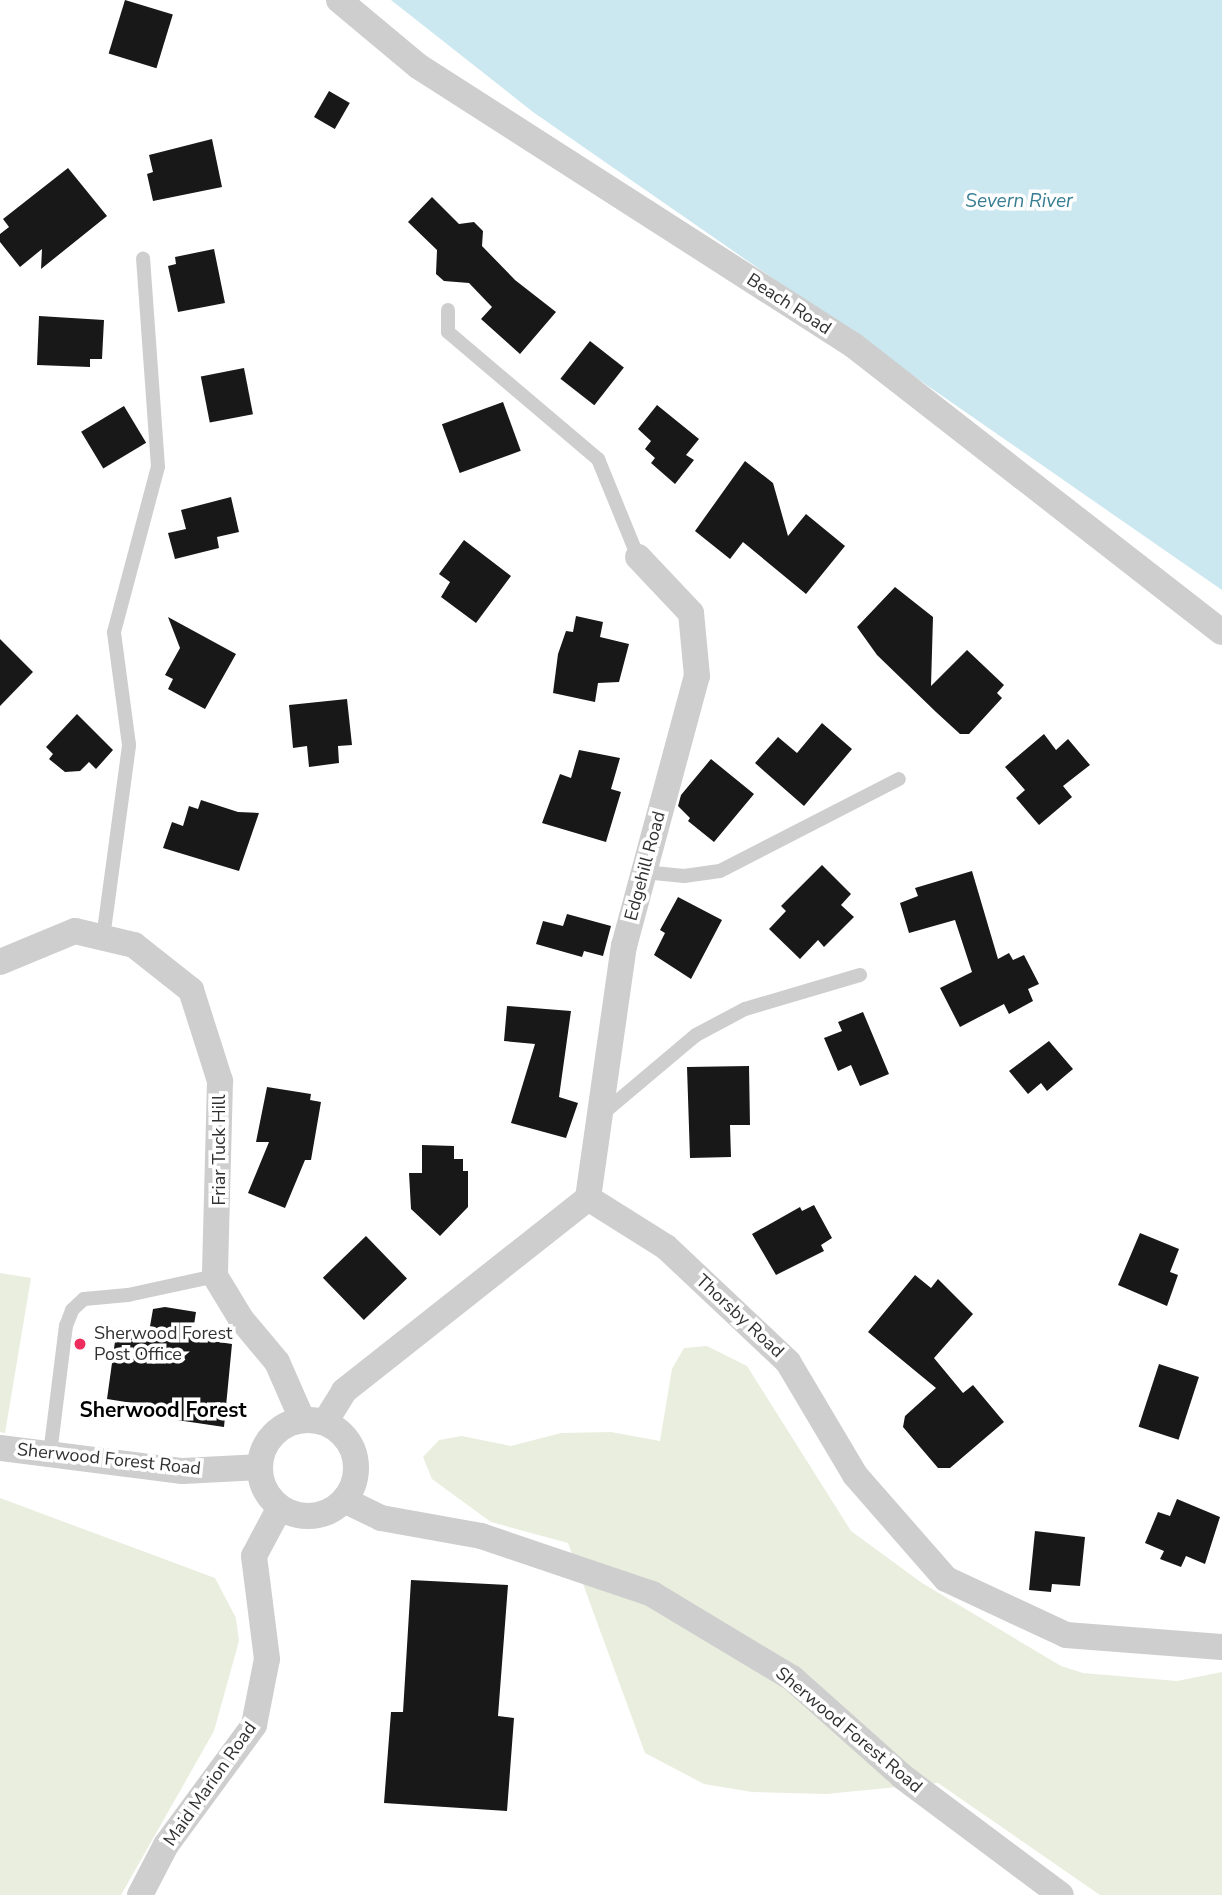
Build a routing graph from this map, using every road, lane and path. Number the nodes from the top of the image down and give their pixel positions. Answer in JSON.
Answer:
{"nodes":[{"id":1,"x":339,"y":0,"type":"edge"},
{"id":2,"x":143,"y":259,"type":"dead end"},
{"id":3,"x":448,"y":310,"type":"dead end"},
{"id":4,"x":638,"y":557,"type":"joint"},
{"id":5,"x":1222,"y":632,"type":"edge"},
{"id":6,"x":899,"y":779,"type":"dead end"},
{"id":7,"x":644,"y":872,"type":"junction"},
{"id":8,"x":103,"y":938,"type":"junction"},
{"id":9,"x":0,"y":962,"type":"edge"},
{"id":10,"x":860,"y":975,"type":"dead end"},
{"id":11,"x":597,"y":1118,"type":"junction"},
{"id":12,"x":588,"y":1198,"type":"junction"},
{"id":13,"x":215,"y":1276,"type":"junction"},
{"id":14,"x":314,"y":1421,"type":"junction"},
{"id":15,"x":0,"y":1448,"type":"edge"},
{"id":16,"x":50,"y":1454,"type":"junction"},
{"id":17,"x":259,"y":1467,"type":"junction"},
{"id":18,"x":344,"y":1500,"type":"junction"},
{"id":19,"x":280,"y":1507,"type":"junction"},
{"id":20,"x":1222,"y":1647,"type":"edge"},
{"id":21,"x":140,"y":1895,"type":"edge"},
{"id":22,"x":1061,"y":1895,"type":"edge"}],
"edges":[{"from":1,"to":5,"type":"street","name":"Beach Road"},
{"from":2,"to":8,"type":"lane"},
{"from":3,"to":4,"type":"lane"},
{"from":4,"to":7,"type":"street","name":"Edgehill Road"},
{"from":6,"to":7,"type":"lane"},
{"from":7,"to":11,"type":"street","name":"Edgehill Road"},
{"from":8,"to":9,"type":"street","name":"Friar Tuck Hill"},
{"from":8,"to":13,"type":"street","name":"Friar Tuck Hill"},
{"from":10,"to":11,"type":"lane"},
{"from":11,"to":12,"type":"street","name":"Edgehill Road"},
{"from":12,"to":14,"type":"street"},
{"from":12,"to":20,"type":"street","name":"Thorsby Road"},
{"from":13,"to":14,"type":"street"},
{"from":13,"to":16,"type":"lane"},
{"from":14,"to":17,"type":"street"},
{"from":14,"to":18,"type":"street"},
{"from":15,"to":16,"type":"street","name":"Sherwood Forest Road"},
{"from":16,"to":17,"type":"street","name":"Sherwood Forest Road"},
{"from":17,"to":19,"type":"street"},
{"from":18,"to":19,"type":"street"},
{"from":18,"to":22,"type":"street","name":"Sherwood Forest Road"},
{"from":19,"to":21,"type":"street","name":"Maid Marion Road"}]}
